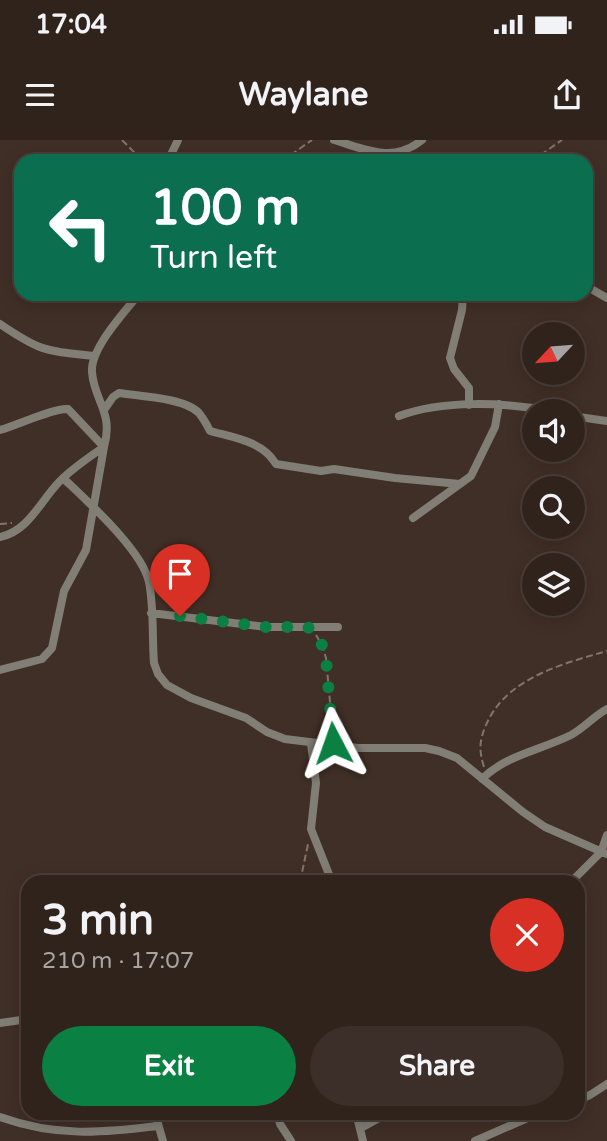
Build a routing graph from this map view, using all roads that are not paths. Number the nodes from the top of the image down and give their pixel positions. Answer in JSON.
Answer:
{"nodes":[{"id":1,"x":334,"y":140,"type":"edge"},
{"id":2,"x":422,"y":140,"type":"edge"},
{"id":3,"x":401,"y":152,"type":"joint"},
{"id":4,"x":133,"y":301,"type":"edge"},
{"id":5,"x":463,"y":301,"type":"edge"},
{"id":6,"x":0,"y":324,"type":"edge"},
{"id":7,"x":94,"y":356,"type":"junction"},
{"id":8,"x":499,"y":404,"type":"junction"},
{"id":9,"x":469,"y":405,"type":"junction"},
{"id":10,"x":522,"y":406,"type":"edge"},
{"id":11,"x":104,"y":410,"type":"junction"},
{"id":12,"x":399,"y":416,"type":"dead end"},
{"id":13,"x":585,"y":418,"type":"edge"},
{"id":14,"x":607,"y":421,"type":"edge"},
{"id":15,"x":0,"y":430,"type":"edge"},
{"id":16,"x":104,"y":447,"type":"junction"},
{"id":17,"x":63,"y":478,"type":"junction"},
{"id":18,"x":460,"y":484,"type":"junction"},
{"id":19,"x":93,"y":507,"type":"junction"},
{"id":20,"x":413,"y":518,"type":"dead end"},
{"id":21,"x":0,"y":537,"type":"edge"},
{"id":22,"x":151,"y":613,"type":"junction"},
{"id":23,"x":338,"y":627,"type":"dead end"},
{"id":24,"x":0,"y":670,"type":"edge"},
{"id":25,"x":607,"y":709,"type":"edge"},
{"id":26,"x":311,"y":744,"type":"junction"},
{"id":27,"x":484,"y":777,"type":"junction"},
{"id":28,"x":607,"y":835,"type":"edge"},
{"id":29,"x":604,"y":853,"type":"edge"},
{"id":30,"x":329,"y":875,"type":"edge"},
{"id":31,"x":579,"y":875,"type":"edge"},
{"id":32,"x":21,"y":1020,"type":"edge"},
{"id":33,"x":0,"y":1023,"type":"edge"},
{"id":34,"x":607,"y":1084,"type":"edge"},
{"id":35,"x":585,"y":1097,"type":"edge"},
{"id":36,"x":0,"y":1118,"type":"edge"},
{"id":37,"x":157,"y":1120,"type":"edge"},
{"id":38,"x":279,"y":1120,"type":"edge"},
{"id":39,"x":358,"y":1120,"type":"edge"},
{"id":40,"x":375,"y":1120,"type":"edge"},
{"id":41,"x":523,"y":1120,"type":"edge"},
{"id":42,"x":158,"y":1126,"type":"junction"},
{"id":43,"x":361,"y":1128,"type":"junction"},
{"id":44,"x":163,"y":1141,"type":"edge"},
{"id":45,"x":291,"y":1141,"type":"edge"},
{"id":46,"x":363,"y":1141,"type":"edge"},
{"id":47,"x":475,"y":1141,"type":"edge"}],
"edges":[{"from":1,"to":3,"type":"street"},
{"from":2,"to":3,"type":"street"},
{"from":4,"to":7,"type":"street"},
{"from":5,"to":9,"type":"street"},
{"from":6,"to":7,"type":"street"},
{"from":7,"to":11,"type":"street"},
{"from":8,"to":9,"type":"street"},
{"from":8,"to":10,"type":"street"},
{"from":8,"to":18,"type":"street"},
{"from":9,"to":12,"type":"street"},
{"from":11,"to":16,"type":"street"},
{"from":11,"to":18,"type":"street"},
{"from":13,"to":14,"type":"street"},
{"from":15,"to":16,"type":"street"},
{"from":16,"to":17,"type":"street"},
{"from":16,"to":19,"type":"street"},
{"from":17,"to":19,"type":"street"},
{"from":17,"to":21,"type":"street"},
{"from":18,"to":20,"type":"street"},
{"from":19,"to":22,"type":"street"},
{"from":19,"to":24,"type":"street"},
{"from":22,"to":23,"type":"street"},
{"from":22,"to":26,"type":"street"},
{"from":25,"to":27,"type":"street"},
{"from":26,"to":27,"type":"street"},
{"from":26,"to":30,"type":"street"},
{"from":27,"to":29,"type":"street"},
{"from":28,"to":29,"type":"street"},
{"from":29,"to":31,"type":"street"},
{"from":32,"to":33,"type":"street"},
{"from":34,"to":35,"type":"street"},
{"from":36,"to":42,"type":"street"},
{"from":37,"to":42,"type":"street"},
{"from":38,"to":45,"type":"street"},
{"from":39,"to":43,"type":"street"},
{"from":40,"to":43,"type":"street"},
{"from":41,"to":47,"type":"street"},
{"from":42,"to":44,"type":"street"},
{"from":43,"to":46,"type":"street"}]}
